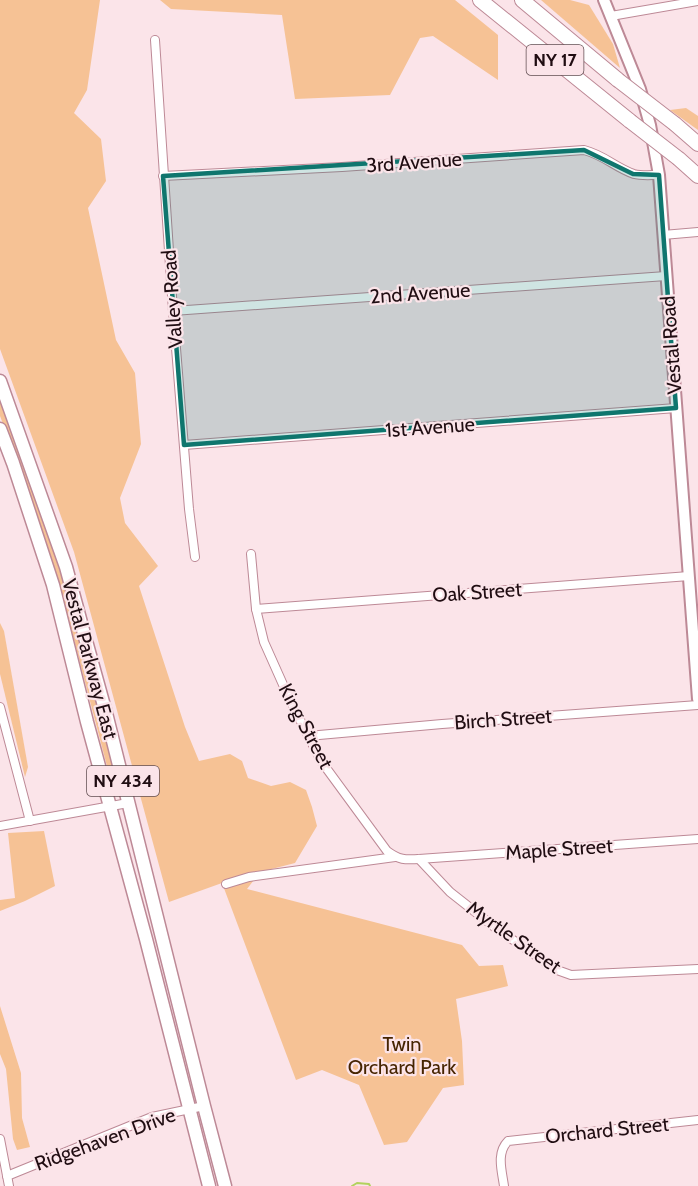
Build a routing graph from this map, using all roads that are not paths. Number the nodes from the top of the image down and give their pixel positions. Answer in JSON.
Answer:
{"nodes":[{"id":1,"x":480,"y":0,"type":"edge"},
{"id":2,"x":522,"y":0,"type":"edge"},
{"id":3,"x":604,"y":0,"type":"edge"},
{"id":4,"x":698,"y":1,"type":"edge"},
{"id":5,"x":611,"y":16,"type":"junction"},
{"id":6,"x":155,"y":40,"type":"dead end"},
{"id":7,"x":698,"y":144,"type":"edge"},
{"id":8,"x":659,"y":175,"type":"junction"},
{"id":9,"x":163,"y":176,"type":"junction"},
{"id":10,"x":698,"y":176,"type":"edge"},
{"id":11,"x":698,"y":232,"type":"edge"},
{"id":12,"x":663,"y":235,"type":"junction"},
{"id":13,"x":666,"y":276,"type":"junction"},
{"id":14,"x":173,"y":311,"type":"junction"},
{"id":15,"x":0,"y":381,"type":"edge"},
{"id":16,"x":676,"y":408,"type":"junction"},
{"id":17,"x":0,"y":429,"type":"edge"},
{"id":18,"x":184,"y":445,"type":"junction"},
{"id":19,"x":251,"y":554,"type":"dead end"},
{"id":20,"x":195,"y":557,"type":"dead end"},
{"id":21,"x":693,"y":576,"type":"edge"},
{"id":22,"x":256,"y":609,"type":"junction"},
{"id":23,"x":698,"y":699,"type":"edge"},
{"id":24,"x":698,"y":705,"type":"edge"},
{"id":25,"x":0,"y":707,"type":"edge"},
{"id":26,"x":308,"y":736,"type":"junction"},
{"id":27,"x":128,"y":803,"type":"junction"},
{"id":28,"x":111,"y":806,"type":"junction"},
{"id":29,"x":30,"y":821,"type":"junction"},
{"id":30,"x":0,"y":826,"type":"edge"},
{"id":31,"x":698,"y":839,"type":"edge"},
{"id":32,"x":395,"y":857,"type":"junction"},
{"id":33,"x":419,"y":859,"type":"junction"},
{"id":34,"x":226,"y":884,"type":"dead end"},
{"id":35,"x":698,"y":969,"type":"edge"},
{"id":36,"x":204,"y":1106,"type":"junction"},
{"id":37,"x":189,"y":1109,"type":"junction"},
{"id":38,"x":698,"y":1120,"type":"edge"},
{"id":39,"x":0,"y":1139,"type":"edge"},
{"id":40,"x":7,"y":1176,"type":"junction"},
{"id":41,"x":9,"y":1186,"type":"edge"},
{"id":42,"x":209,"y":1186,"type":"edge"},
{"id":43,"x":225,"y":1186,"type":"edge"},
{"id":44,"x":504,"y":1186,"type":"edge"}],
"edges":[{"from":1,"to":10,"type":"highway","number":"NY 17","bridge":true},
{"from":2,"to":7,"type":"highway","number":"NY 17","bridge":true},
{"from":3,"to":5,"type":"street","name":"Vestal Road"},
{"from":4,"to":5,"type":"street"},
{"from":5,"to":8,"type":"street","name":"Vestal Road"},
{"from":6,"to":9,"type":"street","name":"Valley Road"},
{"from":8,"to":9,"type":"street","name":"3rd Avenue"},
{"from":8,"to":12,"type":"street","name":"Vestal Road"},
{"from":9,"to":14,"type":"street","name":"Valley Road"},
{"from":11,"to":12,"type":"street"},
{"from":12,"to":13,"type":"street","name":"Vestal Road"},
{"from":13,"to":14,"type":"street","name":"2nd Avenue"},
{"from":13,"to":16,"type":"street","name":"Vestal Road"},
{"from":14,"to":18,"type":"street","name":"Valley Road"},
{"from":15,"to":27,"type":"main road","name":"Vestal Parkway East","number":"NY 434"},
{"from":16,"to":18,"type":"street","name":"1st Avenue"},
{"from":16,"to":21,"type":"street","name":"Vestal Road"},
{"from":17,"to":28,"type":"main road","name":"Vestal Parkway East","number":"NY 434"},
{"from":18,"to":20,"type":"street","name":"Valley Road"},
{"from":19,"to":22,"type":"street","name":"King Street"},
{"from":21,"to":22,"type":"street","name":"Oak Street"},
{"from":21,"to":23,"type":"street","name":"Vestal Road"},
{"from":22,"to":26,"type":"street","name":"King Street"},
{"from":24,"to":26,"type":"street","name":"Birch Street"},
{"from":25,"to":29,"type":"street"},
{"from":26,"to":32,"type":"street","name":"King Street"},
{"from":27,"to":28,"type":"street"},
{"from":27,"to":36,"type":"main road","name":"Vestal Parkway East","number":"NY 434"},
{"from":28,"to":29,"type":"street"},
{"from":28,"to":37,"type":"main road","name":"Vestal Parkway East","number":"NY 434"},
{"from":29,"to":30,"type":"street"},
{"from":31,"to":33,"type":"street","name":"Maple Street"},
{"from":32,"to":33,"type":"street"},
{"from":32,"to":34,"type":"street"},
{"from":33,"to":35,"type":"street","name":"Myrtle Street"},
{"from":36,"to":37,"type":"street","name":"Ridgehaven Drive"},
{"from":36,"to":43,"type":"main road","name":"Vestal Parkway East","number":"NY 434"},
{"from":37,"to":40,"type":"street","name":"Ridgehaven Drive"},
{"from":37,"to":42,"type":"main road","name":"Vestal Parkway East","number":"NY 434"},
{"from":38,"to":44,"type":"street","name":"Orchard Street"},
{"from":39,"to":40,"type":"street"},
{"from":40,"to":41,"type":"street"}]}
